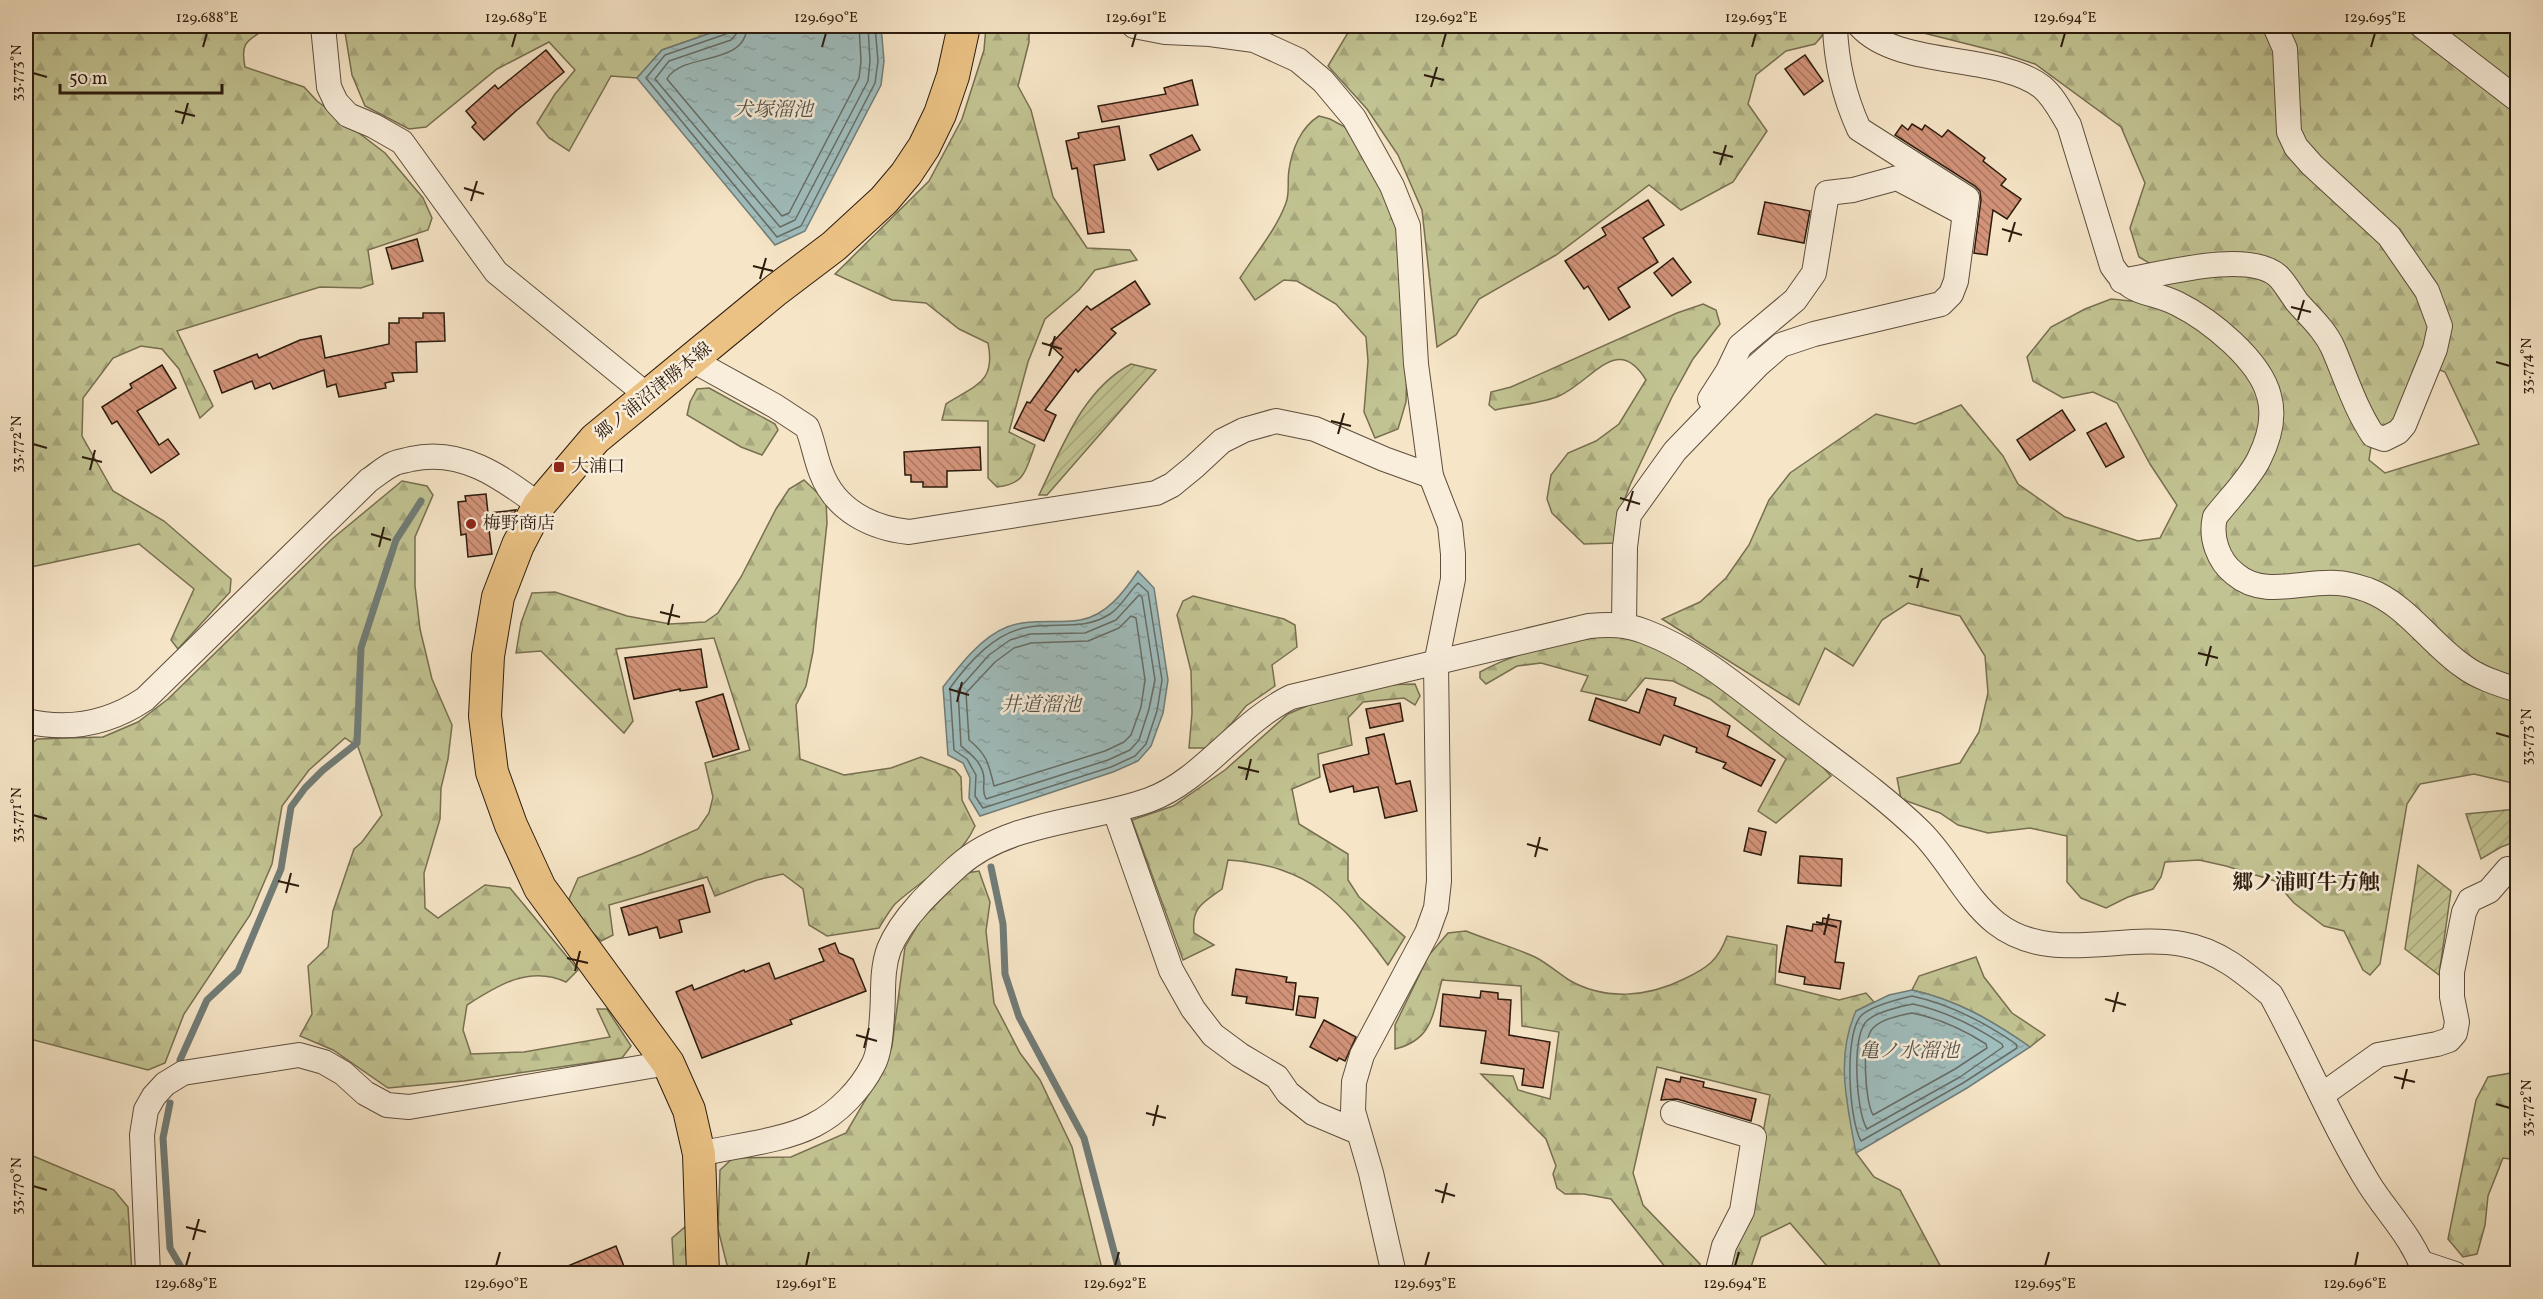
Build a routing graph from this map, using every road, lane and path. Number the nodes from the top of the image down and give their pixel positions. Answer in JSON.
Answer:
{"nodes":[{"id":1,"x":323,"y":26,"type":"edge"},
{"id":2,"x":964,"y":26,"type":"edge"},
{"id":3,"x":1134,"y":26,"type":"edge"},
{"id":4,"x":1835,"y":26,"type":"edge"},
{"id":5,"x":1860,"y":26,"type":"edge"},
{"id":6,"x":2275,"y":26,"type":"edge"},
{"id":7,"x":2422,"y":26,"type":"edge"},
{"id":8,"x":2517,"y":100,"type":"edge"},
{"id":9,"x":1965,"y":214,"type":"junction"},
{"id":10,"x":2122,"y":281,"type":"junction"},
{"id":11,"x":692,"y":360,"type":"junction"},
{"id":12,"x":648,"y":396,"type":"junction"},
{"id":13,"x":1676,"y":451,"type":"junction"},
{"id":14,"x":1431,"y":476,"type":"junction"},
{"id":15,"x":538,"y":505,"type":"junction"},
{"id":16,"x":1624,"y":625,"type":"junction"},
{"id":17,"x":1436,"y":664,"type":"junction"},
{"id":18,"x":2517,"y":690,"type":"edge"},
{"id":19,"x":26,"y":721,"type":"edge"},
{"id":20,"x":1115,"y":811,"type":"junction"},
{"id":21,"x":2508,"y":869,"type":"dead end"},
{"id":22,"x":668,"y":1063,"type":"junction"},
{"id":23,"x":2322,"y":1095,"type":"junction"},
{"id":24,"x":1673,"y":1113,"type":"dead end"},
{"id":25,"x":1358,"y":1132,"type":"junction"},
{"id":26,"x":699,"y":1154,"type":"junction"},
{"id":27,"x":2424,"y":1268,"type":"edge"},
{"id":28,"x":148,"y":1274,"type":"edge"},
{"id":29,"x":703,"y":1274,"type":"edge"},
{"id":30,"x":1394,"y":1274,"type":"edge"},
{"id":31,"x":1717,"y":1274,"type":"edge"},
{"id":32,"x":2455,"y":1274,"type":"edge"}],
"edges":[{"from":1,"to":12,"type":"street"},
{"from":2,"to":11,"type":"main road","name":"郷ノ浦沼津勝本線"},
{"from":3,"to":14,"type":"street"},
{"from":4,"to":9,"type":"street"},
{"from":5,"to":10,"type":"street"},
{"from":6,"to":10,"type":"street"},
{"from":7,"to":8,"type":"street"},
{"from":9,"to":13,"type":"street"},
{"from":9,"to":13,"type":"street"},
{"from":10,"to":18,"type":"street"},
{"from":11,"to":12,"type":"main road","name":"郷ノ浦沼津勝本線"},
{"from":11,"to":14,"type":"street"},
{"from":12,"to":15,"type":"main road","name":"郷ノ浦沼津勝本線"},
{"from":13,"to":16,"type":"street"},
{"from":14,"to":17,"type":"street"},
{"from":15,"to":19,"type":"street"},
{"from":15,"to":22,"type":"main road","name":"郷ノ浦沼津勝本線"},
{"from":16,"to":17,"type":"street"},
{"from":16,"to":23,"type":"street"},
{"from":17,"to":20,"type":"street"},
{"from":17,"to":25,"type":"street"},
{"from":20,"to":25,"type":"street"},
{"from":20,"to":26,"type":"street"},
{"from":21,"to":23,"type":"street"},
{"from":22,"to":26,"type":"main road","name":"郷ノ浦沼津勝本線"},
{"from":22,"to":28,"type":"street"},
{"from":23,"to":27,"type":"street"},
{"from":24,"to":31,"type":"street"},
{"from":25,"to":30,"type":"street"},
{"from":26,"to":29,"type":"main road","name":"郷ノ浦沼津勝本線"},
{"from":27,"to":32,"type":"street"}]}
